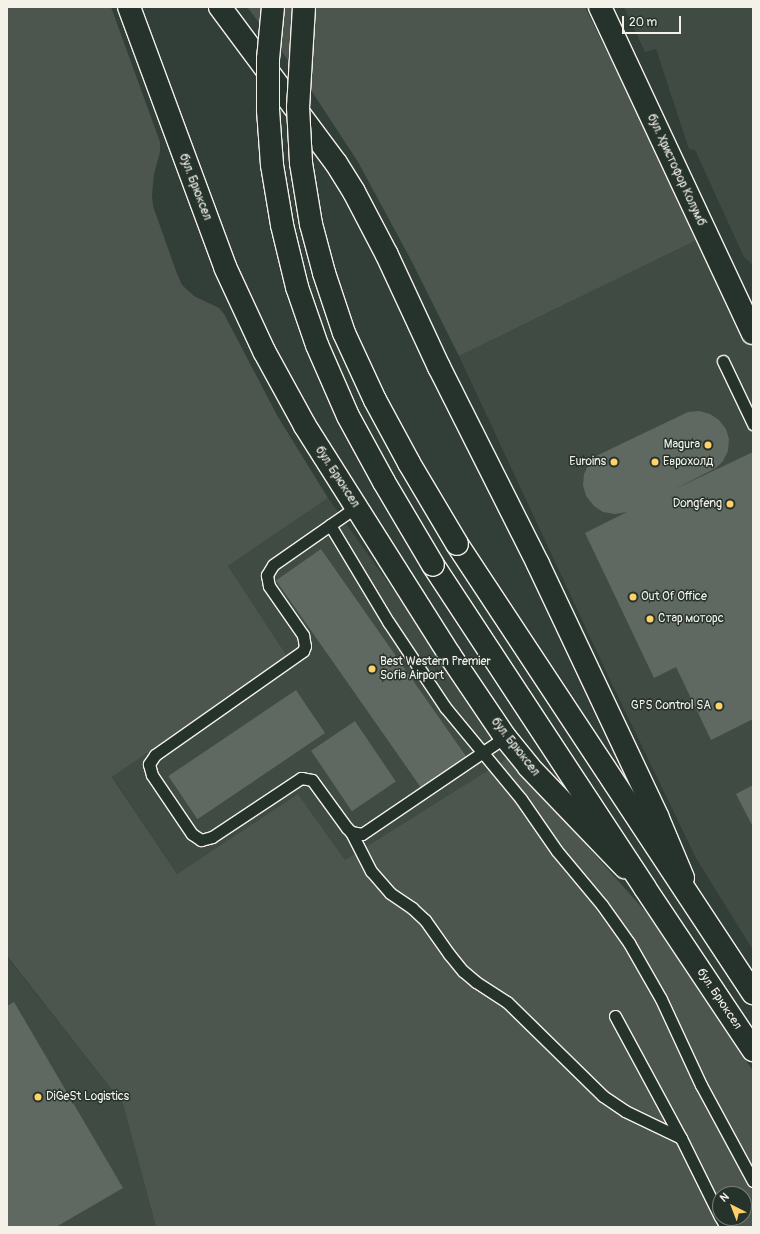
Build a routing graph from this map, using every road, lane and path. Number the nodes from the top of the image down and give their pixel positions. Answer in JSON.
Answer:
{"nodes":[{"id":1,"x":129,"y":7,"type":"edge"},
{"id":2,"x":220,"y":7,"type":"edge"},
{"id":3,"x":273,"y":7,"type":"edge"},
{"id":4,"x":304,"y":7,"type":"edge"},
{"id":5,"x":600,"y":7,"type":"edge"},
{"id":6,"x":753,"y":332,"type":"edge"},
{"id":7,"x":722,"y":361,"type":"dead end"},
{"id":8,"x":753,"y":424,"type":"edge"},
{"id":9,"x":356,"y":507,"type":"junction"},
{"id":10,"x":330,"y":525,"type":"junction"},
{"id":11,"x":505,"y":737,"type":"junction"},
{"id":12,"x":482,"y":752,"type":"junction"},
{"id":13,"x":351,"y":832,"type":"junction"},
{"id":14,"x":645,"y":888,"type":"junction"},
{"id":15,"x":689,"y":898,"type":"junction"},
{"id":16,"x":753,"y":993,"type":"edge"},
{"id":17,"x":615,"y":1016,"type":"dead end"},
{"id":18,"x":753,"y":1050,"type":"edge"},
{"id":19,"x":681,"y":1138,"type":"junction"},
{"id":20,"x":753,"y":1181,"type":"edge"},
{"id":21,"x":712,"y":1201,"type":"edge"}],
"edges":[{"from":1,"to":9,"type":"main road","name":"бул. Брюксел"},
{"from":2,"to":15,"type":"main road"},
{"from":3,"to":14,"type":"main road","name":"бул. Брюксел","bridge":true},
{"from":4,"to":15,"type":"main road","bridge":true},
{"from":5,"to":6,"type":"main road","name":"бул. Христофор Колумб"},
{"from":7,"to":8,"type":"lane"},
{"from":9,"to":10,"type":"lane"},
{"from":9,"to":11,"type":"main road","name":"бул. Брюксел"},
{"from":10,"to":12,"type":"lane"},
{"from":10,"to":13,"type":"lane"},
{"from":11,"to":12,"type":"lane"},
{"from":11,"to":14,"type":"main road","name":"бул. Брюксел"},
{"from":12,"to":13,"type":"lane"},
{"from":12,"to":20,"type":"lane"},
{"from":13,"to":19,"type":"lane"},
{"from":14,"to":18,"type":"main road","name":"бул. Брюксел"},
{"from":15,"to":16,"type":"main road"},
{"from":17,"to":19,"type":"lane"},
{"from":19,"to":21,"type":"lane"}]}
